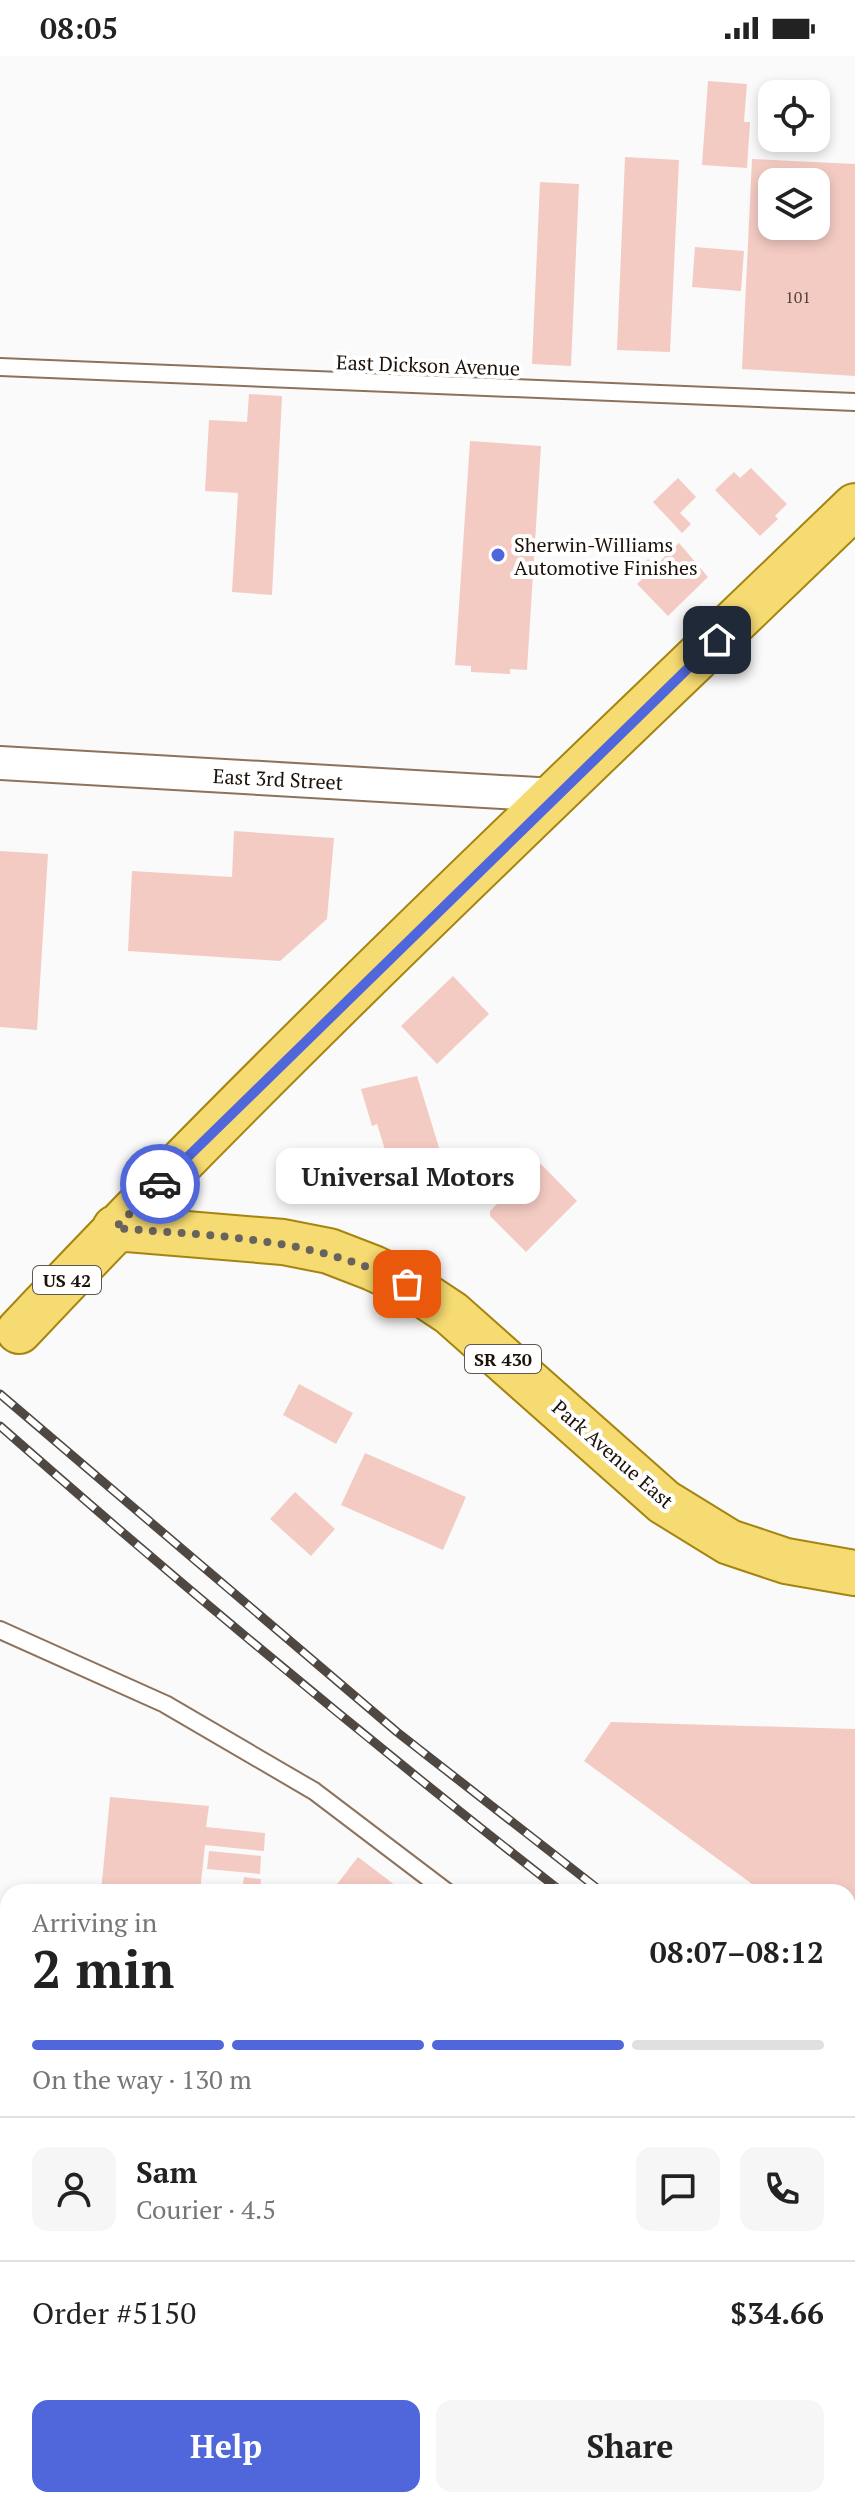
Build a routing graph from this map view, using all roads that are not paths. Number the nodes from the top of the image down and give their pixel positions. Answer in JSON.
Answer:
{"nodes":[{"id":1,"x":0,"y":367,"type":"edge"},
{"id":2,"x":855,"y":402,"type":"edge"},
{"id":3,"x":855,"y":506,"type":"edge"},
{"id":4,"x":0,"y":763,"type":"edge"},
{"id":5,"x":555,"y":795,"type":"junction"},
{"id":6,"x":115,"y":1228,"type":"junction"},
{"id":7,"x":19,"y":1331,"type":"dead end"},
{"id":8,"x":855,"y":1573,"type":"edge"},
{"id":9,"x":0,"y":1630,"type":"edge"},
{"id":10,"x":436,"y":1884,"type":"edge"}],
"edges":[{"from":1,"to":2,"type":"lane","name":"East Dickson Avenue"},
{"from":3,"to":5,"type":"main road","number":"US 42"},
{"from":4,"to":5,"type":"street","name":"East 3rd Street"},
{"from":5,"to":6,"type":"main road","number":"US 42"},
{"from":6,"to":7,"type":"main road","number":"US 42"},
{"from":6,"to":8,"type":"main road","name":"Park Avenue East","number":"SR 430"},
{"from":9,"to":10,"type":"lane"}]}
